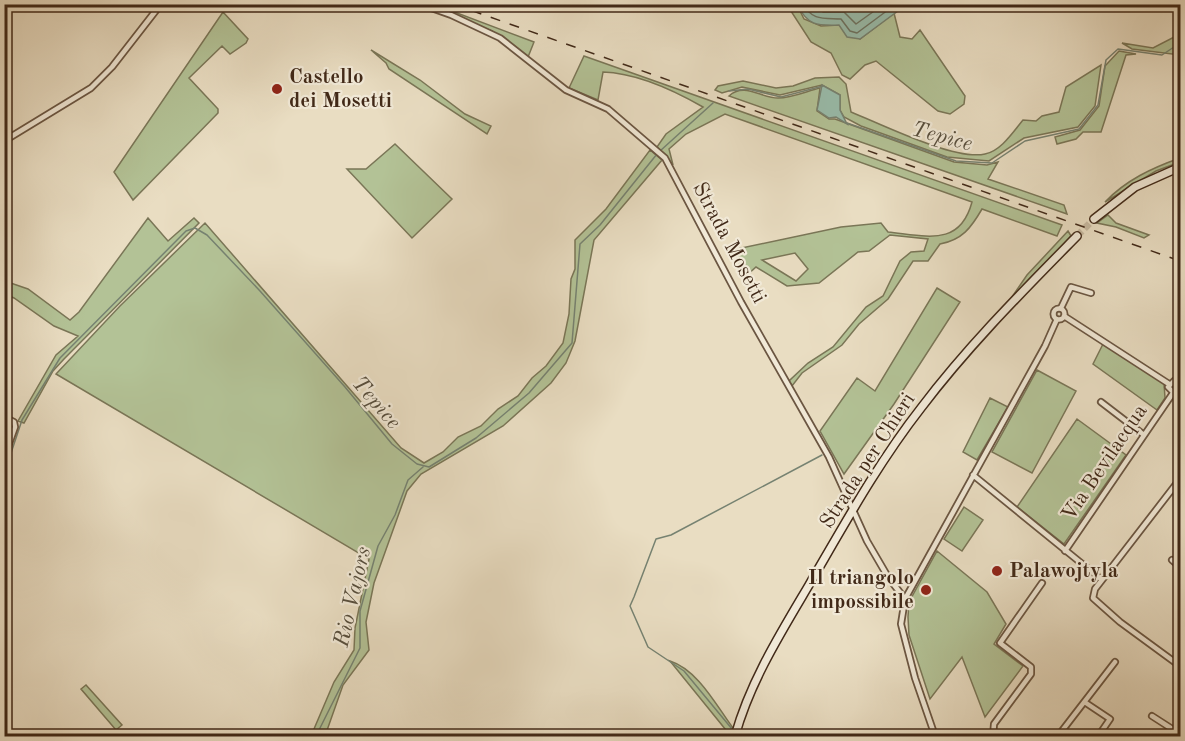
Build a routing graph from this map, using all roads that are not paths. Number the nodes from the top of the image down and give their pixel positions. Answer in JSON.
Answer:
{"nodes":[{"id":1,"x":161,"y":4,"type":"edge"},
{"id":2,"x":420,"y":4,"type":"edge"},
{"id":3,"x":4,"y":141,"type":"edge"},
{"id":4,"x":1180,"y":167,"type":"edge"},
{"id":5,"x":1094,"y":219,"type":"tunnel mouth"},
{"id":6,"x":1077,"y":236,"type":"tunnel mouth"},
{"id":7,"x":1091,"y":293,"type":"dead end"},
{"id":8,"x":1061,"y":309,"type":"junction"},
{"id":9,"x":1064,"y":316,"type":"junction"},
{"id":10,"x":1057,"y":319,"type":"junction"},
{"id":11,"x":1169,"y":384,"type":"junction"},
{"id":12,"x":1180,"y":387,"type":"edge"},
{"id":13,"x":1174,"y":393,"type":"junction"},
{"id":14,"x":1101,"y":402,"type":"dead end"},
{"id":15,"x":1180,"y":408,"type":"edge"},
{"id":16,"x":4,"y":417,"type":"edge"},
{"id":17,"x":1144,"y":435,"type":"junction"},
{"id":18,"x":4,"y":458,"type":"edge"},
{"id":19,"x":973,"y":475,"type":"junction"},
{"id":20,"x":1180,"y":479,"type":"edge"},
{"id":21,"x":852,"y":511,"type":"junction"},
{"id":22,"x":1065,"y":551,"type":"junction"},
{"id":23,"x":1172,"y":560,"type":"dead end"},
{"id":24,"x":1180,"y":567,"type":"edge"},
{"id":25,"x":1102,"y":580,"type":"junction"},
{"id":26,"x":1042,"y":583,"type":"dead end"},
{"id":27,"x":905,"y":599,"type":"junction"},
{"id":28,"x":1115,"y":662,"type":"dead end"},
{"id":29,"x":1180,"y":666,"type":"edge"},
{"id":30,"x":1086,"y":703,"type":"junction"},
{"id":31,"x":1152,"y":716,"type":"dead end"},
{"id":32,"x":4,"y":718,"type":"edge"},
{"id":33,"x":1180,"y":734,"type":"edge"},
{"id":34,"x":1100,"y":735,"type":"dead end"},
{"id":35,"x":10,"y":736,"type":"edge"},
{"id":36,"x":735,"y":736,"type":"edge"},
{"id":37,"x":935,"y":736,"type":"edge"},
{"id":38,"x":993,"y":736,"type":"edge"},
{"id":39,"x":1058,"y":736,"type":"edge"}],
"edges":[{"from":1,"to":3,"type":"street"},
{"from":2,"to":21,"type":"street","name":"Strada Mosetti"},
{"from":4,"to":5,"type":"main road"},
{"from":6,"to":21,"type":"main road","name":"Strada per Chieri"},
{"from":7,"to":8,"type":"street"},
{"from":8,"to":9,"type":"street"},
{"from":8,"to":10,"type":"street"},
{"from":9,"to":10,"type":"street"},
{"from":9,"to":11,"type":"street"},
{"from":10,"to":19,"type":"street"},
{"from":11,"to":12,"type":"street"},
{"from":11,"to":13,"type":"street"},
{"from":12,"to":13,"type":"street","name":"Via Bevilacqua"},
{"from":13,"to":15,"type":"street"},
{"from":13,"to":17,"type":"street","name":"Via Bevilacqua"},
{"from":14,"to":17,"type":"street"},
{"from":16,"to":18,"type":"street"},
{"from":17,"to":22,"type":"street","name":"Via Bevilacqua"},
{"from":19,"to":22,"type":"street"},
{"from":19,"to":27,"type":"street"},
{"from":20,"to":25,"type":"street"},
{"from":21,"to":27,"type":"street","name":"Strada Mosetti"},
{"from":21,"to":36,"type":"main road","name":"Strada per Chieri"},
{"from":22,"to":25,"type":"street"},
{"from":23,"to":24,"type":"street"},
{"from":25,"to":29,"type":"street"},
{"from":26,"to":38,"type":"street"},
{"from":27,"to":37,"type":"street"},
{"from":28,"to":30,"type":"street"},
{"from":30,"to":34,"type":"street"},
{"from":30,"to":39,"type":"street"},
{"from":31,"to":33,"type":"street"},
{"from":32,"to":35,"type":"street"}]}
